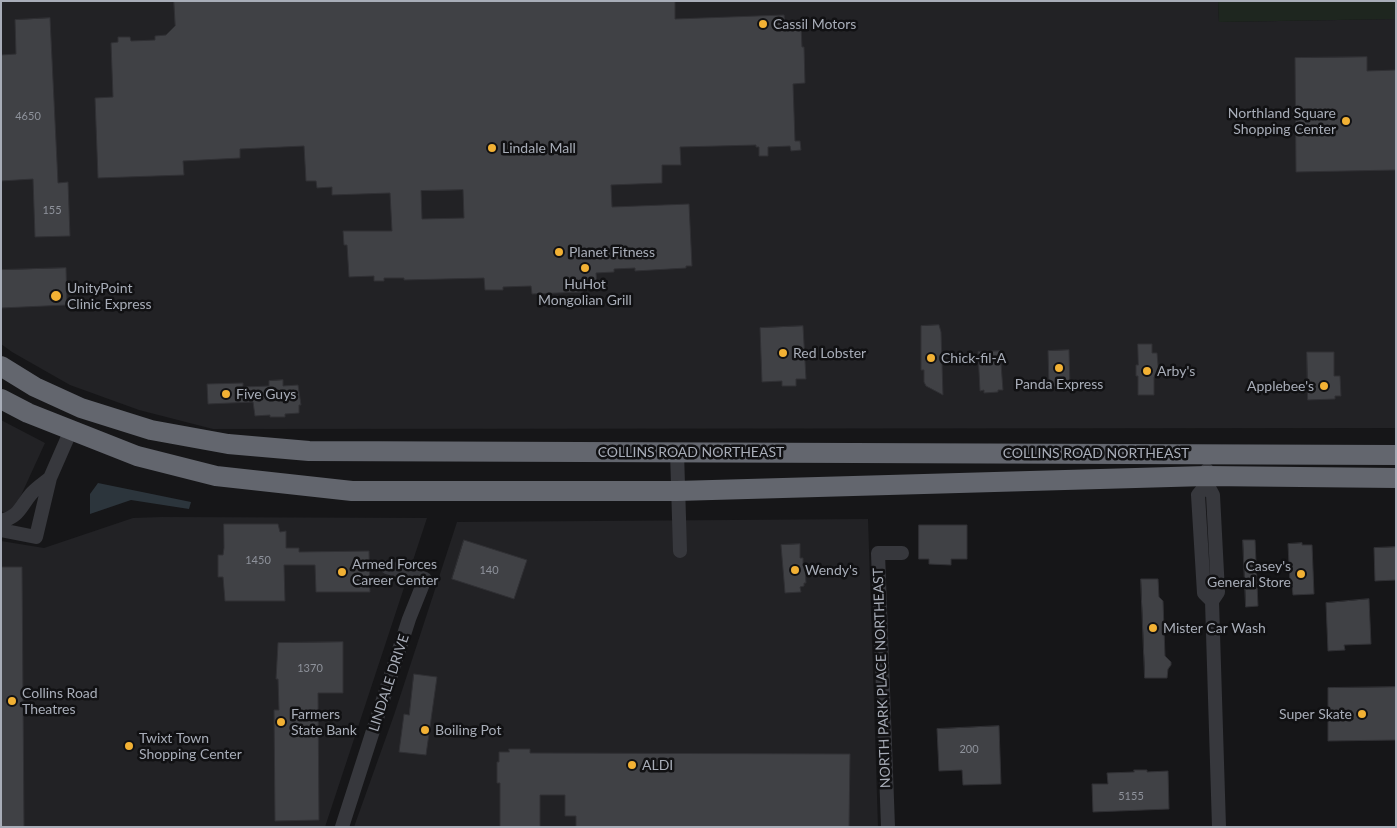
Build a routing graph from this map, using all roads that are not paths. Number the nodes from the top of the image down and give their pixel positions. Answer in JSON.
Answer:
{"nodes":[{"id":1,"x":1,"y":366,"type":"edge"},
{"id":2,"x":1,"y":399,"type":"edge"},
{"id":3,"x":71,"y":430,"type":"junction"},
{"id":4,"x":676,"y":452,"type":"junction"},
{"id":5,"x":1208,"y":454,"type":"junction"},
{"id":6,"x":1396,"y":455,"type":"edge"},
{"id":7,"x":50,"y":478,"type":"junction"},
{"id":8,"x":1396,"y":478,"type":"edge"},
{"id":9,"x":1206,"y":480,"type":"junction"},
{"id":10,"x":677,"y":491,"type":"junction"},
{"id":11,"x":1,"y":521,"type":"edge"},
{"id":12,"x":1,"y":530,"type":"edge"},
{"id":13,"x":680,"y":551,"type":"dead end"},
{"id":14,"x":902,"y":553,"type":"dead end"},
{"id":15,"x":387,"y":567,"type":"dead end"},
{"id":16,"x":342,"y":827,"type":"edge"},
{"id":17,"x":888,"y":827,"type":"edge"},
{"id":18,"x":1219,"y":827,"type":"edge"}],
"edges":[{"from":1,"to":4,"type":"highway","name":"COLLINS ROAD NORTHEAST"},
{"from":2,"to":3,"type":"highway","name":"COLLINS ROAD NORTHEAST"},
{"from":3,"to":7,"type":"street"},
{"from":3,"to":10,"type":"highway","name":"COLLINS ROAD NORTHEAST"},
{"from":4,"to":5,"type":"highway","name":"COLLINS ROAD NORTHEAST"},
{"from":4,"to":10,"type":"street"},
{"from":5,"to":6,"type":"highway","name":"COLLINS ROAD NORTHEAST"},
{"from":5,"to":9,"type":"street"},
{"from":7,"to":11,"type":"street"},
{"from":7,"to":12,"type":"street"},
{"from":8,"to":9,"type":"highway","name":"COLLINS ROAD NORTHEAST"},
{"from":9,"to":10,"type":"highway","name":"COLLINS ROAD NORTHEAST"},
{"from":9,"to":18,"type":"street"},
{"from":10,"to":13,"type":"street"},
{"from":14,"to":17,"type":"street","name":"NORTH PARK PLACE NORTHEAST"},
{"from":15,"to":16,"type":"street","name":"LINDALE DRIVE"}]}
